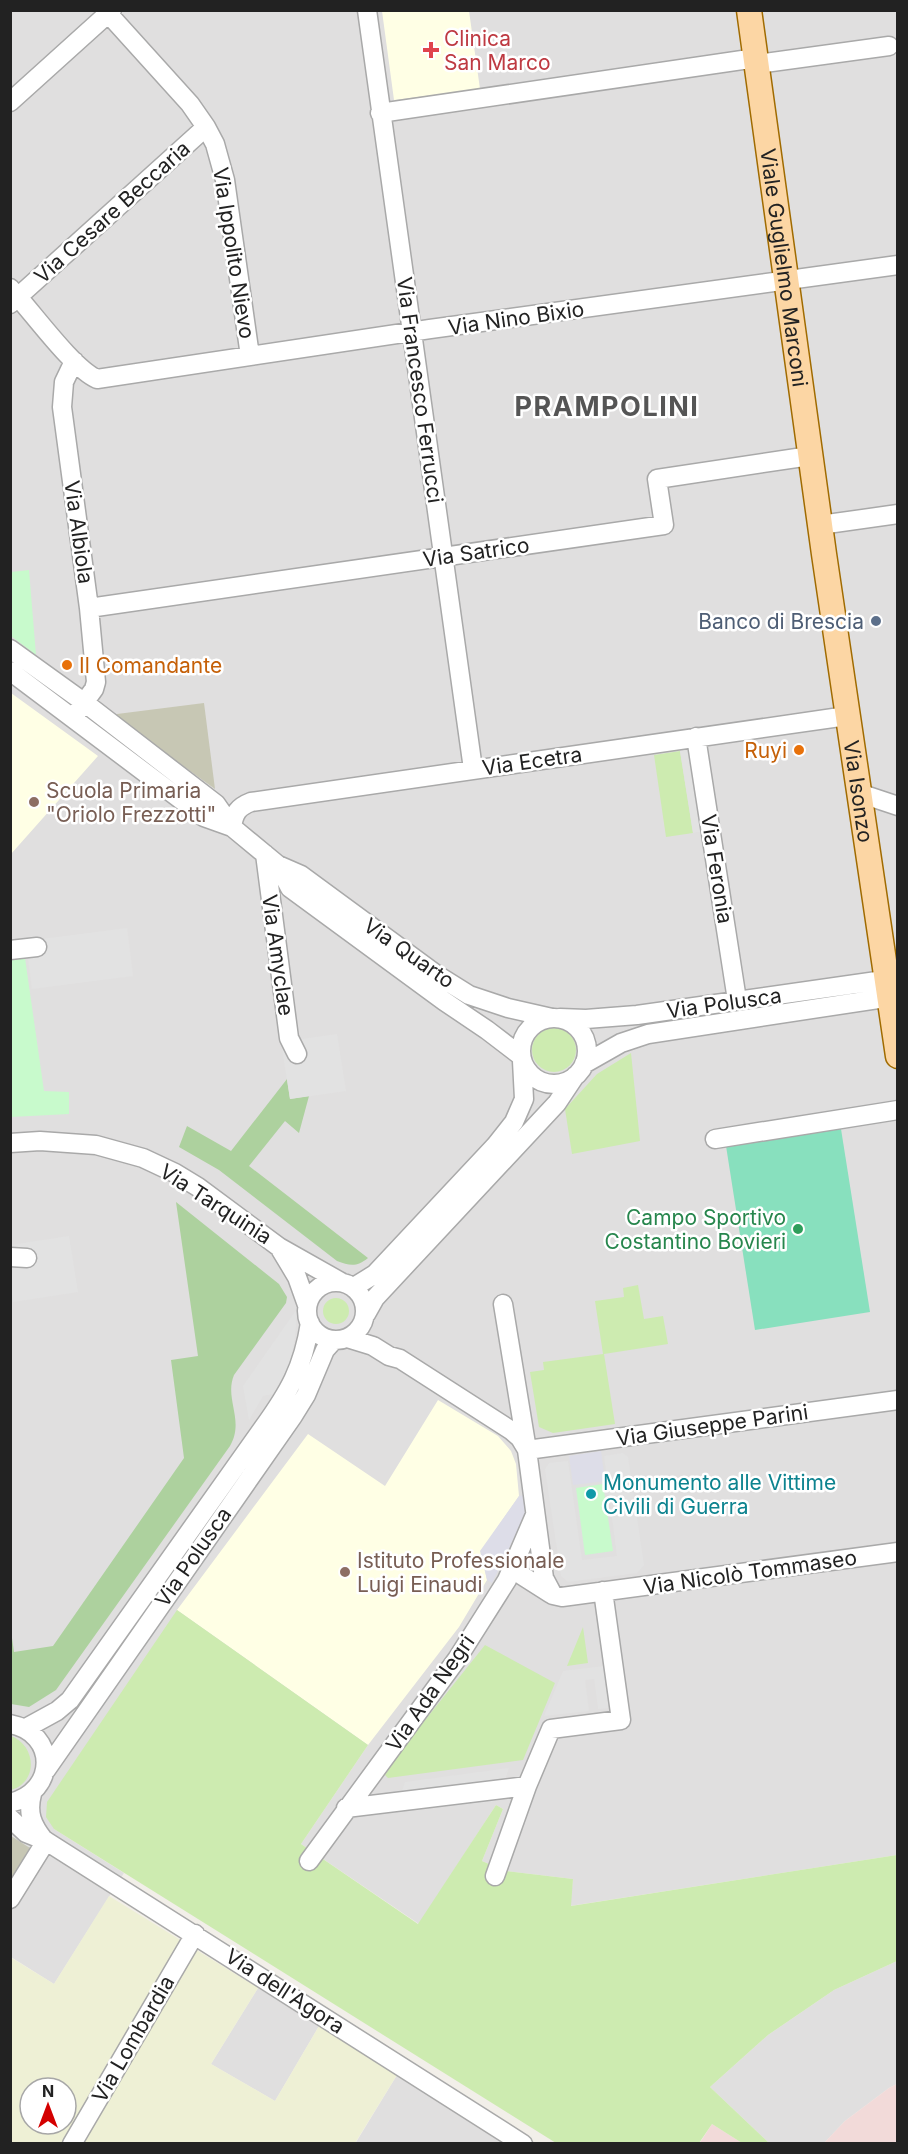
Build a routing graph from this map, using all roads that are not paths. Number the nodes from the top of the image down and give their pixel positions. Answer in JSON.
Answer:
{"nodes":[{"id":1,"x":367,"y":10,"type":"edge"},
{"id":2,"x":749,"y":10,"type":"edge"},
{"id":3,"x":108,"y":12,"type":"edge"},
{"id":4,"x":895,"y":45,"type":"edge"},
{"id":5,"x":757,"y":61,"type":"junction"},
{"id":6,"x":10,"y":102,"type":"edge"},
{"id":7,"x":380,"y":112,"type":"junction"},
{"id":8,"x":206,"y":127,"type":"junction"},
{"id":9,"x":897,"y":265,"type":"edge"},
{"id":10,"x":786,"y":280,"type":"junction"},
{"id":11,"x":13,"y":296,"type":"edge"},
{"id":12,"x":412,"y":332,"type":"junction"},
{"id":13,"x":250,"y":356,"type":"junction"},
{"id":14,"x":74,"y":362,"type":"junction"},
{"id":15,"x":810,"y":456,"type":"junction"},
{"id":16,"x":897,"y":514,"type":"edge"},
{"id":17,"x":820,"y":525,"type":"junction"},
{"id":18,"x":443,"y":557,"type":"junction"},
{"id":19,"x":89,"y":608,"type":"junction"},
{"id":20,"x":10,"y":649,"type":"edge"},
{"id":21,"x":10,"y":671,"type":"edge"},
{"id":22,"x":85,"y":703,"type":"junction"},
{"id":23,"x":847,"y":716,"type":"junction"},
{"id":24,"x":73,"y":718,"type":"junction"},
{"id":25,"x":696,"y":737,"type":"junction"},
{"id":26,"x":473,"y":769,"type":"junction"},
{"id":27,"x":859,"y":793,"type":"junction"},
{"id":28,"x":897,"y":806,"type":"edge"},
{"id":29,"x":232,"y":827,"type":"junction"},
{"id":30,"x":271,"y":860,"type":"junction"},
{"id":31,"x":37,"y":947,"type":"dead end"},
{"id":32,"x":10,"y":950,"type":"edge"},
{"id":33,"x":893,"y":988,"type":"edge"},
{"id":34,"x":737,"y":1000,"type":"junction"},
{"id":35,"x":556,"y":1018,"type":"junction"},
{"id":36,"x":297,"y":1054,"type":"dead end"},
{"id":37,"x":897,"y":1056,"type":"edge"},
{"id":38,"x":521,"y":1059,"type":"junction"},
{"id":39,"x":579,"y":1070,"type":"junction"},
{"id":40,"x":897,"y":1110,"type":"edge"},
{"id":41,"x":715,"y":1139,"type":"dead end"},
{"id":42,"x":10,"y":1143,"type":"edge"},
{"id":43,"x":279,"y":1247,"type":"junction"},
{"id":44,"x":347,"y":1284,"type":"junction"},
{"id":45,"x":503,"y":1304,"type":"dead end"},
{"id":46,"x":307,"y":1305,"type":"junction"},
{"id":47,"x":364,"y":1318,"type":"junction"},
{"id":48,"x":310,"y":1323,"type":"junction"},
{"id":49,"x":340,"y":1339,"type":"junction"},
{"id":50,"x":400,"y":1359,"type":"junction"},
{"id":51,"x":897,"y":1400,"type":"edge"},
{"id":52,"x":527,"y":1450,"type":"junction"},
{"id":53,"x":535,"y":1515,"type":"junction"},
{"id":54,"x":897,"y":1552,"type":"edge"},
{"id":55,"x":512,"y":1569,"type":"junction"},
{"id":56,"x":603,"y":1591,"type":"junction"},
{"id":57,"x":553,"y":1594,"type":"junction"},
{"id":58,"x":18,"y":1726,"type":"edge"},
{"id":59,"x":46,"y":1770,"type":"junction"},
{"id":60,"x":527,"y":1786,"type":"junction"},
{"id":61,"x":32,"y":1794,"type":"junction"},
{"id":62,"x":10,"y":1803,"type":"edge"},
{"id":63,"x":346,"y":1808,"type":"junction"},
{"id":64,"x":10,"y":1818,"type":"edge"},
{"id":65,"x":46,"y":1841,"type":"junction"},
{"id":66,"x":309,"y":1861,"type":"dead end"},
{"id":67,"x":495,"y":1876,"type":"dead end"},
{"id":68,"x":10,"y":1899,"type":"edge"},
{"id":69,"x":195,"y":1934,"type":"junction"},
{"id":70,"x":520,"y":2143,"type":"edge"},
{"id":71,"x":72,"y":2144,"type":"edge"}],
"edges":[{"from":1,"to":7,"type":"street","name":"Via Francesco Ferrucci"},
{"from":2,"to":5,"type":"main road","name":"Viale Guglielmo Marconi"},
{"from":3,"to":6,"type":"street"},
{"from":3,"to":8,"type":"street","name":"Via Ippolito Nievo"},
{"from":4,"to":5,"type":"street"},
{"from":5,"to":7,"type":"street"},
{"from":5,"to":10,"type":"main road","name":"Viale Guglielmo Marconi"},
{"from":7,"to":12,"type":"street","name":"Via Francesco Ferrucci"},
{"from":8,"to":11,"type":"street","name":"Via Cesare Beccaria"},
{"from":8,"to":13,"type":"street","name":"Via Ippolito Nievo"},
{"from":9,"to":10,"type":"street","name":"Via Nino Bixio"},
{"from":10,"to":12,"type":"street","name":"Via Nino Bixio"},
{"from":10,"to":15,"type":"main road","name":"Viale Guglielmo Marconi"},
{"from":11,"to":14,"type":"street","name":"Via Nino Bixio"},
{"from":12,"to":13,"type":"street","name":"Via Nino Bixio"},
{"from":12,"to":18,"type":"street","name":"Via Francesco Ferrucci"},
{"from":13,"to":14,"type":"street","name":"Via Nino Bixio"},
{"from":14,"to":19,"type":"street","name":"Via Albiola"},
{"from":15,"to":17,"type":"main road","name":"Viale Guglielmo Marconi"},
{"from":15,"to":18,"type":"street","name":"Via Satrico"},
{"from":16,"to":17,"type":"street"},
{"from":17,"to":23,"type":"main road","name":"Via Isonzo"},
{"from":18,"to":19,"type":"street","name":"Via Satrico"},
{"from":18,"to":26,"type":"street","name":"Via Francesco Ferrucci"},
{"from":19,"to":22,"type":"street","name":"Via Albiola"},
{"from":20,"to":22,"type":"street","name":"Via Quarto"},
{"from":21,"to":24,"type":"street","name":"Via Quarto"},
{"from":22,"to":24,"type":"street"},
{"from":22,"to":29,"type":"street","name":"Via Quarto"},
{"from":23,"to":25,"type":"street","name":"Via Ecetra"},
{"from":23,"to":27,"type":"main road","name":"Via Isonzo"},
{"from":24,"to":29,"type":"street","name":"Via Quarto"},
{"from":25,"to":26,"type":"street","name":"Via Ecetra"},
{"from":25,"to":34,"type":"street","name":"Via Feronia"},
{"from":26,"to":29,"type":"street","name":"Via Ecetra"},
{"from":27,"to":28,"type":"street"},
{"from":27,"to":33,"type":"main road","name":"Via Isonzo"},
{"from":29,"to":30,"type":"street","name":"Via Quarto"},
{"from":30,"to":35,"type":"street","name":"Via Quarto"},
{"from":30,"to":36,"type":"street","name":"Via Amyclae"},
{"from":30,"to":38,"type":"street","name":"Via Quarto"},
{"from":31,"to":32,"type":"street"},
{"from":33,"to":34,"type":"street","name":"Via Polusca"},
{"from":33,"to":37,"type":"main road","name":"Via Isonzo"},
{"from":33,"to":39,"type":"street","name":"Via Polusca"},
{"from":34,"to":35,"type":"street","name":"Via Polusca"},
{"from":35,"to":38,"type":"street"},
{"from":35,"to":39,"type":"street"},
{"from":38,"to":39,"type":"street"},
{"from":38,"to":44,"type":"street"},
{"from":39,"to":47,"type":"street","name":"Via Polusca"},
{"from":40,"to":41,"type":"street"},
{"from":42,"to":43,"type":"street","name":"Via Tarquinia"},
{"from":43,"to":44,"type":"street","name":"Via Tarquinia"},
{"from":43,"to":46,"type":"street","name":"Via Tarquinia"},
{"from":44,"to":46,"type":"street"},
{"from":44,"to":47,"type":"street"},
{"from":45,"to":52,"type":"street"},
{"from":46,"to":48,"type":"street","name":"Via Polusca"},
{"from":47,"to":49,"type":"street","name":"Via Polusca"},
{"from":47,"to":50,"type":"street"},
{"from":48,"to":49,"type":"street"},
{"from":48,"to":58,"type":"street","name":"Via Polusca"},
{"from":49,"to":50,"type":"street"},
{"from":49,"to":59,"type":"street","name":"Via Polusca"},
{"from":50,"to":52,"type":"street"},
{"from":51,"to":52,"type":"street","name":"Via Giuseppe Parini"},
{"from":52,"to":53,"type":"street"},
{"from":53,"to":55,"type":"street","name":"Via Ada Negri"},
{"from":53,"to":57,"type":"street"},
{"from":54,"to":56,"type":"street","name":"Via Nicolò Tommaseo"},
{"from":55,"to":57,"type":"street"},
{"from":55,"to":63,"type":"street","name":"Via Ada Negri"},
{"from":56,"to":57,"type":"street","name":"Via Nicolò Tommaseo"},
{"from":56,"to":60,"type":"street"},
{"from":58,"to":59,"type":"street"},
{"from":59,"to":61,"type":"street"},
{"from":60,"to":63,"type":"street"},
{"from":60,"to":67,"type":"street"},
{"from":61,"to":62,"type":"street"},
{"from":61,"to":65,"type":"street","name":"Via dell'Agora"},
{"from":63,"to":66,"type":"street","name":"Via Ada Negri"},
{"from":64,"to":65,"type":"street","name":"Via dell'Agora"},
{"from":65,"to":68,"type":"street"},
{"from":65,"to":69,"type":"street","name":"Via dell'Agora"},
{"from":69,"to":70,"type":"street","name":"Via dell'Agora"},
{"from":69,"to":71,"type":"street","name":"Via Lombardia"}]}
